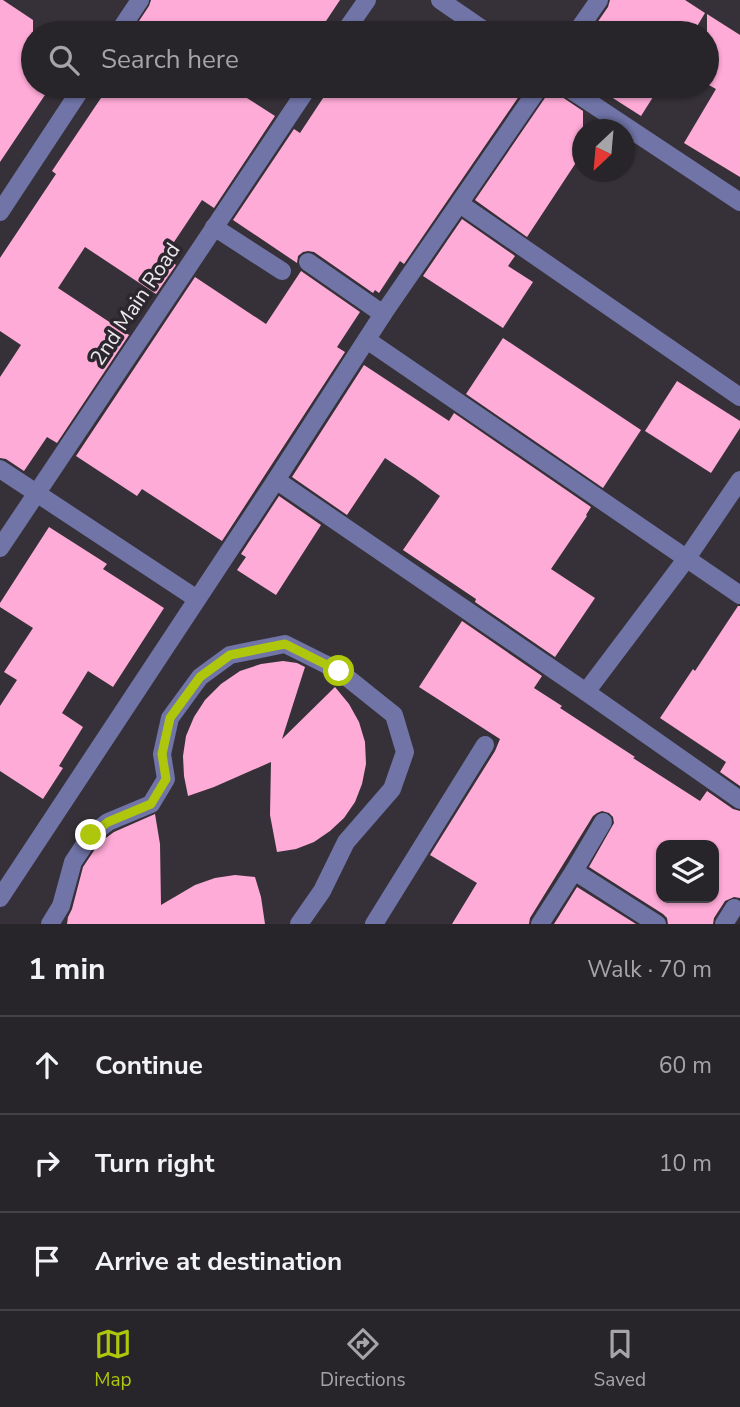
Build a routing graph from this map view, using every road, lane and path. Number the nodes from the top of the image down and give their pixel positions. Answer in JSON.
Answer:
{"nodes":[{"id":1,"x":140,"y":0,"type":"edge"},
{"id":2,"x":367,"y":0,"type":"edge"},
{"id":3,"x":440,"y":0,"type":"edge"},
{"id":4,"x":599,"y":0,"type":"edge"},
{"id":5,"x":126,"y":21,"type":"edge"},
{"id":6,"x":353,"y":21,"type":"edge"},
{"id":7,"x":471,"y":21,"type":"edge"},
{"id":8,"x":584,"y":21,"type":"edge"},
{"id":9,"x":75,"y":98,"type":"edge"},
{"id":10,"x":301,"y":98,"type":"edge"},
{"id":11,"x":532,"y":98,"type":"edge"},
{"id":12,"x":583,"y":98,"type":"edge"},
{"id":13,"x":740,"y":202,"type":"edge"},
{"id":14,"x":460,"y":204,"type":"junction"},
{"id":15,"x":0,"y":212,"type":"edge"},
{"id":16,"x":214,"y":227,"type":"junction"},
{"id":17,"x":308,"y":261,"type":"dead end"},
{"id":18,"x":282,"y":271,"type":"dead end"},
{"id":19,"x":383,"y":314,"type":"junction"},
{"id":20,"x":367,"y":340,"type":"junction"},
{"id":21,"x":740,"y":397,"type":"edge"},
{"id":22,"x":0,"y":469,"type":"edge"},
{"id":23,"x":276,"y":480,"type":"junction"},
{"id":24,"x":740,"y":480,"type":"edge"},
{"id":25,"x":37,"y":494,"type":"junction"},
{"id":26,"x":0,"y":548,"type":"edge"},
{"id":27,"x":687,"y":558,"type":"junction"},
{"id":28,"x":740,"y":595,"type":"edge"},
{"id":29,"x":197,"y":599,"type":"junction"},
{"id":30,"x":586,"y":692,"type":"junction"},
{"id":31,"x":485,"y":745,"type":"dead end"},
{"id":32,"x":740,"y":800,"type":"edge"},
{"id":33,"x":603,"y":822,"type":"dead end"},
{"id":34,"x":573,"y":871,"type":"junction"},
{"id":35,"x":0,"y":898,"type":"edge"},
{"id":36,"x":734,"y":908,"type":"dead end"},
{"id":37,"x":50,"y":924,"type":"edge"},
{"id":38,"x":299,"y":924,"type":"edge"},
{"id":39,"x":374,"y":924,"type":"edge"},
{"id":40,"x":540,"y":924,"type":"edge"},
{"id":41,"x":657,"y":924,"type":"edge"},
{"id":42,"x":723,"y":924,"type":"edge"}],
"edges":[{"from":1,"to":5,"type":"street"},
{"from":2,"to":6,"type":"street"},
{"from":3,"to":7,"type":"street"},
{"from":4,"to":8,"type":"street"},
{"from":9,"to":15,"type":"street"},
{"from":10,"to":16,"type":"street","name":"2nd Main Road"},
{"from":11,"to":14,"type":"street"},
{"from":12,"to":13,"type":"street"},
{"from":14,"to":19,"type":"street"},
{"from":14,"to":21,"type":"street"},
{"from":16,"to":18,"type":"street"},
{"from":16,"to":25,"type":"street","name":"2nd Main Road"},
{"from":17,"to":19,"type":"street"},
{"from":19,"to":20,"type":"street"},
{"from":20,"to":23,"type":"street"},
{"from":20,"to":27,"type":"street"},
{"from":22,"to":25,"type":"street"},
{"from":23,"to":29,"type":"street"},
{"from":23,"to":30,"type":"street"},
{"from":24,"to":27,"type":"street"},
{"from":25,"to":26,"type":"street","name":"2nd Main Road"},
{"from":25,"to":29,"type":"street"},
{"from":27,"to":28,"type":"street"},
{"from":27,"to":30,"type":"street"},
{"from":29,"to":35,"type":"street"},
{"from":30,"to":32,"type":"street"},
{"from":31,"to":39,"type":"street"},
{"from":33,"to":34,"type":"street"},
{"from":34,"to":40,"type":"street"},
{"from":34,"to":41,"type":"street"},
{"from":36,"to":42,"type":"street"},
{"from":37,"to":38,"type":"street"}]}
